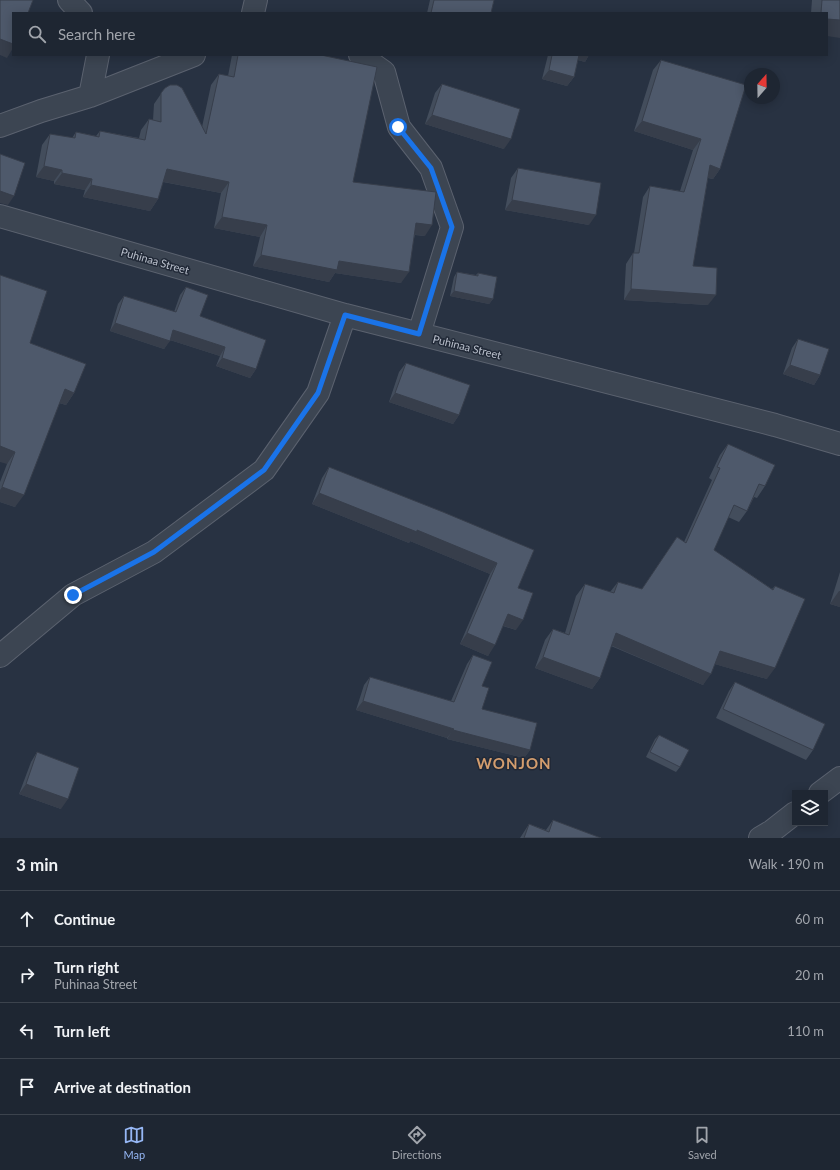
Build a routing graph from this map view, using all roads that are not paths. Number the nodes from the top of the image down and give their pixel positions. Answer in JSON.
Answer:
{"nodes":[{"id":1,"x":69,"y":0,"type":"edge"},
{"id":2,"x":256,"y":0,"type":"edge"},
{"id":3,"x":80,"y":12,"type":"edge"},
{"id":4,"x":253,"y":12,"type":"edge"},
{"id":5,"x":98,"y":56,"type":"edge"},
{"id":6,"x":191,"y":56,"type":"edge"},
{"id":7,"x":361,"y":56,"type":"edge"},
{"id":8,"x":90,"y":96,"type":"junction"},
{"id":9,"x":0,"y":126,"type":"edge"},
{"id":10,"x":0,"y":216,"type":"edge"},
{"id":11,"x":345,"y":315,"type":"junction"},
{"id":12,"x":419,"y":334,"type":"junction"},
{"id":13,"x":840,"y":444,"type":"edge"},
{"id":14,"x":0,"y":656,"type":"edge"},
{"id":15,"x":840,"y":778,"type":"edge"},
{"id":16,"x":824,"y":790,"type":"edge"},
{"id":17,"x":792,"y":816,"type":"edge"},
{"id":18,"x":773,"y":836,"type":"edge"}],
"edges":[{"from":1,"to":3,"type":"street"},
{"from":2,"to":4,"type":"street"},
{"from":5,"to":8,"type":"street"},
{"from":6,"to":8,"type":"street"},
{"from":7,"to":12,"type":"street"},
{"from":8,"to":9,"type":"street"},
{"from":10,"to":11,"type":"street","name":"Puhinaa Street"},
{"from":11,"to":12,"type":"street","name":"Puhinaa Street"},
{"from":11,"to":14,"type":"street"},
{"from":12,"to":13,"type":"street","name":"Puhinaa Street"},
{"from":15,"to":16,"type":"street"},
{"from":17,"to":18,"type":"street"}]}
